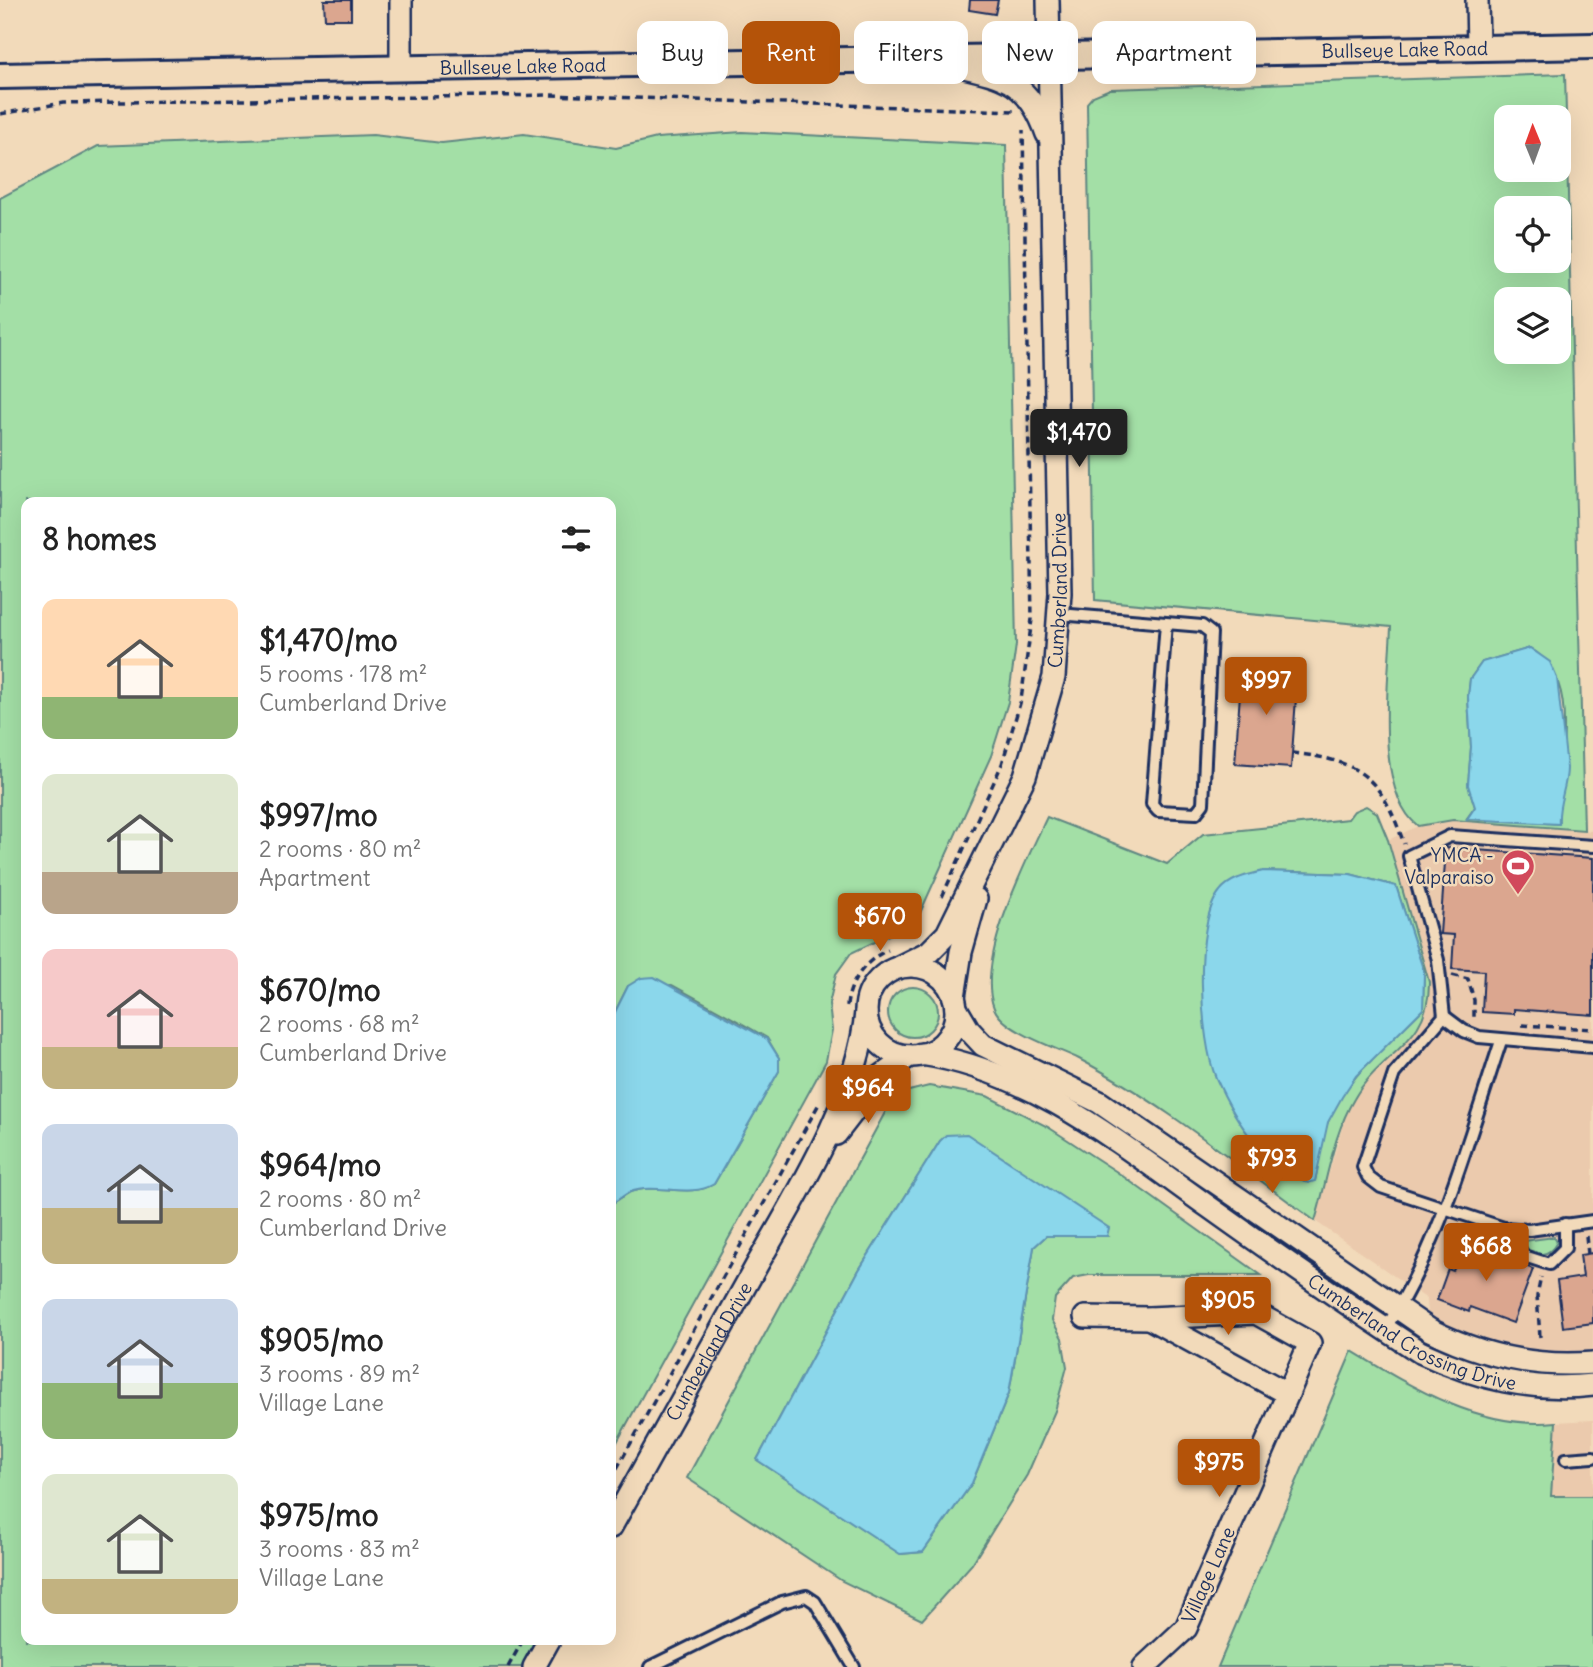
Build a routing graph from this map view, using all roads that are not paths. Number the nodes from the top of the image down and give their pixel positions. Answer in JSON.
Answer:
{"nodes":[{"id":1,"x":401,"y":0,"type":"edge"},
{"id":2,"x":1048,"y":0,"type":"edge"},
{"id":3,"x":1477,"y":0,"type":"edge"},
{"id":4,"x":1049,"y":21,"type":"edge"},
{"id":5,"x":1593,"y":46,"type":"edge"},
{"id":6,"x":1478,"y":47,"type":"junction"},
{"id":7,"x":1078,"y":56,"type":"edge"},
{"id":8,"x":854,"y":59,"type":"edge"},
{"id":9,"x":401,"y":66,"type":"junction"},
{"id":10,"x":968,"y":69,"type":"edge"},
{"id":11,"x":0,"y":76,"type":"edge"},
{"id":12,"x":1051,"y":84,"type":"edge"},
{"id":13,"x":1052,"y":149,"type":"junction"},
{"id":14,"x":1059,"y":614,"type":"junction"},
{"id":15,"x":1166,"y":623,"type":"junction"},
{"id":16,"x":1593,"y":846,"type":"edge"},
{"id":17,"x":986,"y":860,"type":"junction"},
{"id":18,"x":899,"y":957,"type":"junction"},
{"id":19,"x":955,"y":1002,"type":"junction"},
{"id":20,"x":856,"y":1011,"type":"junction"},
{"id":21,"x":1444,"y":1016,"type":"junction"},
{"id":22,"x":1501,"y":1041,"type":"junction"},
{"id":23,"x":1593,"y":1047,"type":"edge"},
{"id":24,"x":915,"y":1055,"type":"junction"},
{"id":25,"x":807,"y":1176,"type":"junction"},
{"id":26,"x":1445,"y":1209,"type":"junction"},
{"id":27,"x":1593,"y":1221,"type":"edge"},
{"id":28,"x":1565,"y":1224,"type":"junction"},
{"id":29,"x":1504,"y":1228,"type":"junction"},
{"id":30,"x":1399,"y":1309,"type":"junction"},
{"id":31,"x":1085,"y":1317,"type":"dead end"},
{"id":32,"x":1149,"y":1318,"type":"junction"},
{"id":33,"x":1385,"y":1329,"type":"junction"},
{"id":34,"x":1593,"y":1363,"type":"edge"},
{"id":35,"x":1593,"y":1385,"type":"edge"},
{"id":36,"x":1288,"y":1394,"type":"junction"},
{"id":37,"x":1593,"y":1457,"type":"edge"},
{"id":38,"x":1566,"y":1459,"type":"dead end"},
{"id":39,"x":616,"y":1518,"type":"edge"},
{"id":40,"x":546,"y":1645,"type":"edge"},
{"id":41,"x":534,"y":1667,"type":"edge"},
{"id":42,"x":650,"y":1667,"type":"edge"},
{"id":43,"x":854,"y":1667,"type":"edge"},
{"id":44,"x":1144,"y":1667,"type":"edge"}],
"edges":[{"from":1,"to":9,"type":"street"},
{"from":2,"to":4,"type":"street","name":"Cumberland Drive"},
{"from":3,"to":6,"type":"street"},
{"from":5,"to":6,"type":"street","name":"Bullseye Lake Road"},
{"from":6,"to":7,"type":"street","name":"Bullseye Lake Road"},
{"from":8,"to":9,"type":"street","name":"Bullseye Lake Road"},
{"from":9,"to":11,"type":"street","name":"Bullseye Lake Road"},
{"from":10,"to":13,"type":"street"},
{"from":12,"to":13,"type":"street","name":"Cumberland Drive"},
{"from":13,"to":14,"type":"street","name":"Cumberland Drive"},
{"from":14,"to":15,"type":"lane"},
{"from":14,"to":17,"type":"street","name":"Cumberland Drive"},
{"from":15,"to":15,"type":"lane"},
{"from":16,"to":21,"type":"lane"},
{"from":17,"to":18,"type":"street","name":"Cumberland Drive"},
{"from":17,"to":19,"type":"street","name":"Cumberland Drive"},
{"from":18,"to":19,"type":"street"},
{"from":18,"to":20,"type":"street"},
{"from":19,"to":24,"type":"street"},
{"from":19,"to":30,"type":"street","name":"Cumberland Crossing Drive"},
{"from":20,"to":24,"type":"street"},
{"from":20,"to":25,"type":"street","name":"Cumberland Drive"},
{"from":21,"to":22,"type":"lane"},
{"from":21,"to":26,"type":"lane"},
{"from":22,"to":23,"type":"lane"},
{"from":22,"to":26,"type":"lane"},
{"from":24,"to":25,"type":"street","name":"Cumberland Drive"},
{"from":24,"to":33,"type":"street","name":"Cumberland Crossing Drive"},
{"from":25,"to":39,"type":"street","name":"Cumberland Drive"},
{"from":26,"to":29,"type":"lane"},
{"from":26,"to":30,"type":"lane"},
{"from":27,"to":28,"type":"lane"},
{"from":28,"to":29,"type":"lane"},
{"from":28,"to":29,"type":"lane"},
{"from":30,"to":33,"type":"lane"},
{"from":30,"to":34,"type":"street","name":"Cumberland Crossing Drive"},
{"from":31,"to":32,"type":"street","name":"Village Lane"},
{"from":32,"to":36,"type":"street","name":"Village Lane"},
{"from":32,"to":36,"type":"street","name":"Village Lane"},
{"from":33,"to":35,"type":"street","name":"Cumberland Crossing Drive"},
{"from":36,"to":44,"type":"street","name":"Village Lane"},
{"from":37,"to":38,"type":"lane"},
{"from":40,"to":41,"type":"street"},
{"from":42,"to":43,"type":"lane"}]}
